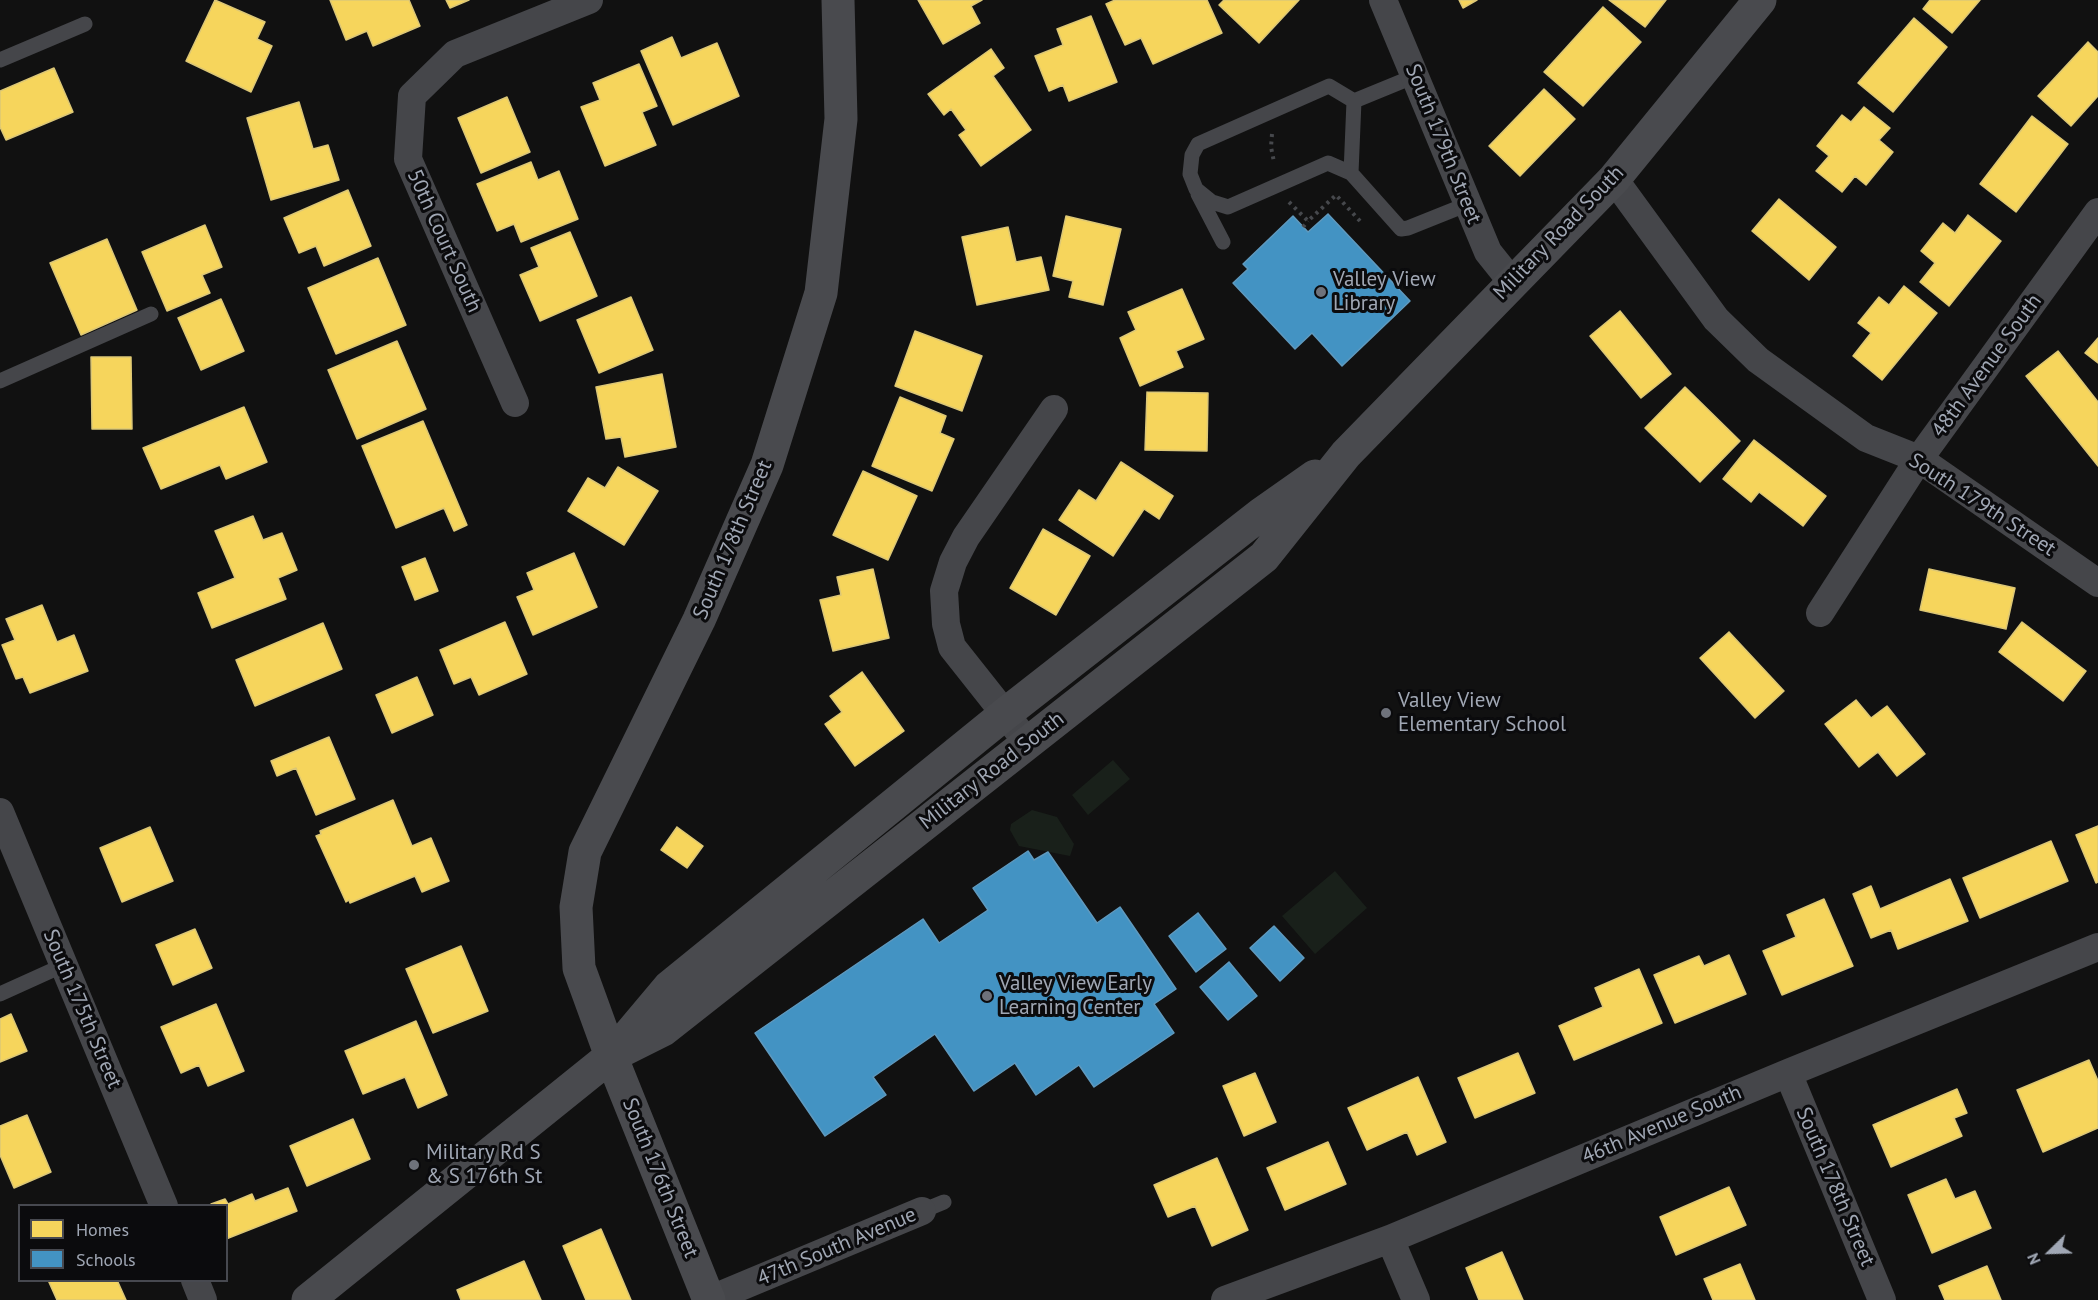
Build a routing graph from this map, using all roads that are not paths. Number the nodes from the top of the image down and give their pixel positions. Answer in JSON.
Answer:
{"nodes":[{"id":1,"x":590,"y":0,"type":"edge"},
{"id":2,"x":838,"y":0,"type":"edge"},
{"id":3,"x":1383,"y":0,"type":"edge"},
{"id":4,"x":1760,"y":0,"type":"edge"},
{"id":5,"x":85,"y":24,"type":"dead end"},
{"id":6,"x":0,"y":60,"type":"edge"},
{"id":7,"x":1415,"y":76,"type":"junction"},
{"id":8,"x":1354,"y":102,"type":"junction"},
{"id":9,"x":1351,"y":172,"type":"junction"},
{"id":10,"x":1614,"y":179,"type":"junction"},
{"id":11,"x":1196,"y":189,"type":"junction"},
{"id":12,"x":1468,"y":204,"type":"junction"},
{"id":13,"x":2098,"y":212,"type":"edge"},
{"id":14,"x":1224,"y":242,"type":"dead end"},
{"id":15,"x":1512,"y":282,"type":"junction"},
{"id":16,"x":151,"y":314,"type":"dead end"},
{"id":17,"x":0,"y":381,"type":"edge"},
{"id":18,"x":515,"y":403,"type":"dead end"},
{"id":19,"x":1054,"y":409,"type":"dead end"},
{"id":20,"x":1346,"y":454,"type":"junction"},
{"id":21,"x":1919,"y":459,"type":"junction"},
{"id":22,"x":2098,"y":583,"type":"edge"},
{"id":23,"x":1820,"y":612,"type":"dead end"},
{"id":24,"x":1005,"y":714,"type":"junction"},
{"id":25,"x":1028,"y":743,"type":"junction"},
{"id":26,"x":0,"y":812,"type":"edge"},
{"id":27,"x":2098,"y":947,"type":"edge"},
{"id":28,"x":64,"y":965,"type":"junction"},
{"id":29,"x":0,"y":993,"type":"edge"},
{"id":30,"x":611,"y":1056,"type":"junction"},
{"id":31,"x":1788,"y":1073,"type":"junction"},
{"id":32,"x":163,"y":1204,"type":"edge"},
{"id":33,"x":933,"y":1207,"type":"dead end"},
{"id":34,"x":1390,"y":1239,"type":"junction"},
{"id":35,"x":195,"y":1282,"type":"edge"},
{"id":36,"x":203,"y":1300,"type":"edge"},
{"id":37,"x":308,"y":1300,"type":"edge"},
{"id":38,"x":709,"y":1300,"type":"edge"},
{"id":39,"x":1225,"y":1300,"type":"edge"},
{"id":40,"x":1416,"y":1300,"type":"edge"},
{"id":41,"x":1882,"y":1300,"type":"edge"}],
"edges":[{"from":1,"to":18,"type":"street","name":"50th Court South"},
{"from":2,"to":30,"type":"main road","name":"South 178th Street"},
{"from":3,"to":7,"type":"street","name":"South 179th Street"},
{"from":4,"to":10,"type":"main road","name":"Military Road South"},
{"from":5,"to":6,"type":"lane"},
{"from":7,"to":8,"type":"lane"},
{"from":7,"to":12,"type":"street","name":"South 179th Street"},
{"from":8,"to":9,"type":"lane"},
{"from":8,"to":11,"type":"lane"},
{"from":9,"to":11,"type":"lane"},
{"from":9,"to":12,"type":"lane"},
{"from":10,"to":15,"type":"main road","name":"Military Road South"},
{"from":10,"to":21,"type":"street","name":"South 179th Street"},
{"from":11,"to":14,"type":"lane"},
{"from":12,"to":15,"type":"street","name":"South 179th Street"},
{"from":13,"to":21,"type":"street","name":"48th Avenue South"},
{"from":15,"to":20,"type":"main road","name":"Military Road South"},
{"from":16,"to":17,"type":"lane"},
{"from":19,"to":24,"type":"street"},
{"from":20,"to":24,"type":"main road","name":"Military Road South"},
{"from":20,"to":25,"type":"main road","name":"Military Road South"},
{"from":21,"to":22,"type":"street","name":"South 179th Street"},
{"from":21,"to":23,"type":"street","name":"48th Avenue South"},
{"from":24,"to":25,"type":"street"},
{"from":24,"to":30,"type":"main road","name":"Military Road South"},
{"from":25,"to":30,"type":"main road","name":"Military Road South"},
{"from":26,"to":28,"type":"street","name":"South 175th Street"},
{"from":27,"to":31,"type":"street","name":"46th Avenue South"},
{"from":28,"to":29,"type":"lane"},
{"from":28,"to":32,"type":"street","name":"South 175th Street"},
{"from":30,"to":37,"type":"main road","name":"Military Road South"},
{"from":30,"to":38,"type":"main road","name":"South 176th Street"},
{"from":31,"to":34,"type":"street","name":"46th Avenue South"},
{"from":31,"to":41,"type":"street","name":"South 178th Street"},
{"from":33,"to":38,"type":"street","name":"47th South Avenue"},
{"from":34,"to":39,"type":"street","name":"46th Avenue South"},
{"from":34,"to":40,"type":"street"},
{"from":35,"to":36,"type":"street"}]}
